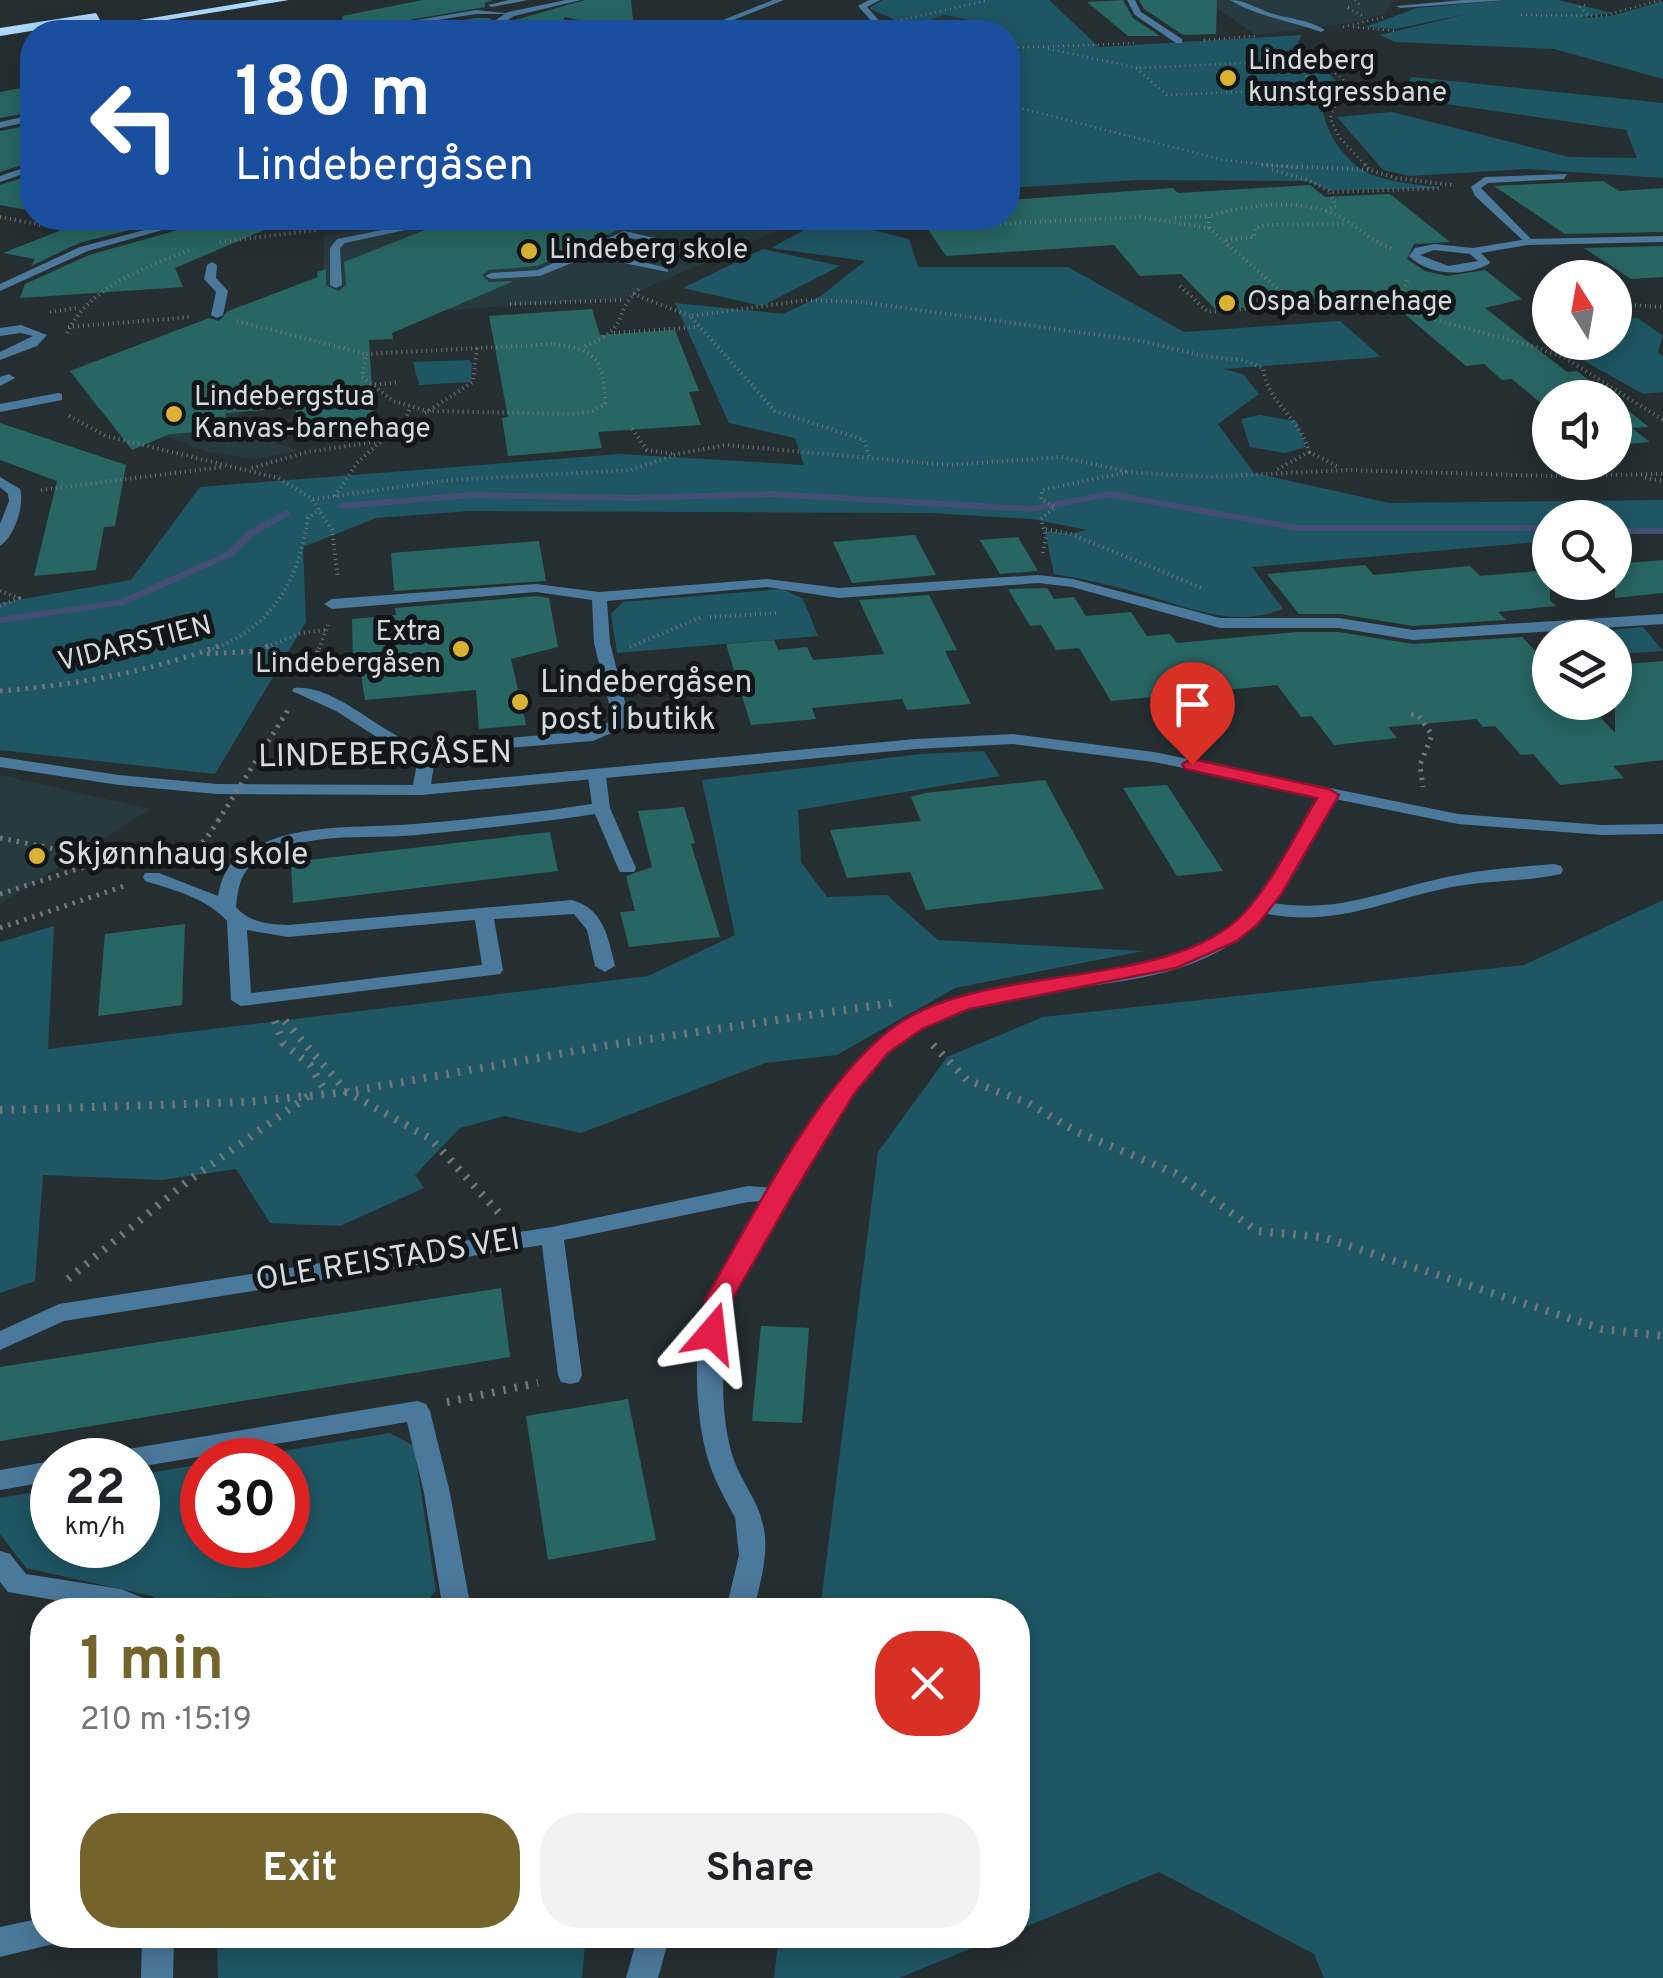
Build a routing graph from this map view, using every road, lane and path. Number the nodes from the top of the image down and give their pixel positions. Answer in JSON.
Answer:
{"nodes":[{"id":1,"x":208,"y":0,"type":"edge"},
{"id":2,"x":283,"y":0,"type":"edge"},
{"id":3,"x":524,"y":0,"type":"edge"},
{"id":4,"x":577,"y":0,"type":"edge"},
{"id":5,"x":780,"y":0,"type":"edge"},
{"id":6,"x":848,"y":0,"type":"edge"},
{"id":7,"x":989,"y":0,"type":"edge"},
{"id":8,"x":1131,"y":0,"type":"edge"},
{"id":9,"x":1234,"y":0,"type":"edge"},
{"id":10,"x":1356,"y":0,"type":"edge"},
{"id":11,"x":1388,"y":0,"type":"edge"},
{"id":12,"x":1503,"y":0,"type":"edge"},
{"id":13,"x":1660,"y":0,"type":"edge"},
{"id":14,"x":872,"y":1,"type":"edge"},
{"id":15,"x":1401,"y":3,"type":"edge"},
{"id":16,"x":1586,"y":5,"type":"dead end"},
{"id":17,"x":476,"y":12,"type":"junction"},
{"id":18,"x":511,"y":14,"type":"junction"},
{"id":19,"x":1363,"y":16,"type":"dead end"},
{"id":20,"x":78,"y":20,"type":"edge"},
{"id":21,"x":152,"y":20,"type":"edge"},
{"id":22,"x":426,"y":20,"type":"edge"},
{"id":23,"x":502,"y":20,"type":"edge"},
{"id":24,"x":728,"y":20,"type":"edge"},
{"id":25,"x":874,"y":20,"type":"edge"},
{"id":26,"x":905,"y":20,"type":"edge"},
{"id":27,"x":1321,"y":30,"type":"dead end"},
{"id":28,"x":1179,"y":41,"type":"dead end"},
{"id":29,"x":1038,"y":47,"type":"dead end"},
{"id":30,"x":1278,"y":52,"type":"dead end"},
{"id":31,"x":1318,"y":60,"type":"junction"},
{"id":32,"x":1286,"y":62,"type":"junction"},
{"id":33,"x":1139,"y":68,"type":"junction"},
{"id":34,"x":1321,"y":86,"type":"junction"},
{"id":35,"x":1343,"y":88,"type":"junction"},
{"id":36,"x":1020,"y":108,"type":"edge"},
{"id":37,"x":1252,"y":164,"type":"junction"},
{"id":38,"x":1370,"y":170,"type":"junction"},
{"id":39,"x":1380,"y":175,"type":"junction"},
{"id":40,"x":1564,"y":176,"type":"dead end"},
{"id":41,"x":1452,"y":186,"type":"junction"},
{"id":42,"x":1476,"y":186,"type":"junction"},
{"id":43,"x":1352,"y":190,"type":"junction"},
{"id":44,"x":1331,"y":192,"type":"junction"},
{"id":45,"x":1326,"y":211,"type":"junction"},
{"id":46,"x":1209,"y":216,"type":"junction"},
{"id":47,"x":1166,"y":219,"type":"junction"},
{"id":48,"x":1020,"y":224,"type":"edge"},
{"id":49,"x":1348,"y":224,"type":"junction"},
{"id":50,"x":1209,"y":228,"type":"junction"},
{"id":51,"x":155,"y":230,"type":"edge"},
{"id":52,"x":320,"y":230,"type":"dead end"},
{"id":53,"x":396,"y":230,"type":"edge"},
{"id":54,"x":1663,"y":239,"type":"edge"},
{"id":55,"x":1226,"y":240,"type":"junction"},
{"id":56,"x":1528,"y":242,"type":"junction"},
{"id":57,"x":214,"y":243,"type":"dead end"},
{"id":58,"x":196,"y":248,"type":"dead end"},
{"id":59,"x":701,"y":249,"type":"dead end"},
{"id":60,"x":1404,"y":251,"type":"dead end"},
{"id":61,"x":1473,"y":251,"type":"junction"},
{"id":62,"x":588,"y":253,"type":"junction"},
{"id":63,"x":212,"y":265,"type":"dead end"},
{"id":64,"x":664,"y":270,"type":"dead end"},
{"id":65,"x":491,"y":276,"type":"dead end"},
{"id":66,"x":336,"y":285,"type":"dead end"},
{"id":67,"x":1180,"y":286,"type":"dead end"},
{"id":68,"x":0,"y":288,"type":"edge"},
{"id":69,"x":632,"y":294,"type":"dead end"},
{"id":70,"x":626,"y":300,"type":"dead end"},
{"id":71,"x":510,"y":304,"type":"dead end"},
{"id":72,"x":1302,"y":304,"type":"junction"},
{"id":73,"x":1632,"y":305,"type":"edge"},
{"id":74,"x":1663,"y":307,"type":"edge"},
{"id":75,"x":216,"y":315,"type":"junction"},
{"id":76,"x":690,"y":316,"type":"junction"},
{"id":77,"x":68,"y":326,"type":"junction"},
{"id":78,"x":697,"y":327,"type":"junction"},
{"id":79,"x":0,"y":332,"type":"edge"},
{"id":80,"x":612,"y":333,"type":"dead end"},
{"id":81,"x":477,"y":348,"type":"junction"},
{"id":82,"x":366,"y":354,"type":"junction"},
{"id":83,"x":0,"y":356,"type":"edge"},
{"id":84,"x":400,"y":382,"type":"dead end"},
{"id":85,"x":368,"y":385,"type":"junction"},
{"id":86,"x":58,"y":397,"type":"junction"},
{"id":87,"x":0,"y":408,"type":"edge"},
{"id":88,"x":410,"y":409,"type":"junction"},
{"id":89,"x":424,"y":413,"type":"junction"},
{"id":90,"x":1663,"y":420,"type":"edge"},
{"id":91,"x":632,"y":429,"type":"dead end"},
{"id":92,"x":381,"y":441,"type":"junction"},
{"id":93,"x":1309,"y":452,"type":"junction"},
{"id":94,"x":677,"y":454,"type":"junction"},
{"id":95,"x":869,"y":456,"type":"junction"},
{"id":96,"x":234,"y":466,"type":"junction"},
{"id":97,"x":251,"y":468,"type":"junction"},
{"id":98,"x":1345,"y":470,"type":"junction"},
{"id":99,"x":1128,"y":472,"type":"junction"},
{"id":100,"x":1275,"y":472,"type":"junction"},
{"id":101,"x":1663,"y":478,"type":"edge"},
{"id":102,"x":0,"y":480,"type":"edge"},
{"id":103,"x":14,"y":492,"type":"junction"},
{"id":104,"x":334,"y":496,"type":"junction"},
{"id":105,"x":312,"y":499,"type":"junction"},
{"id":106,"x":320,"y":509,"type":"junction"},
{"id":107,"x":1044,"y":528,"type":"junction"},
{"id":108,"x":0,"y":542,"type":"edge"},
{"id":109,"x":1047,"y":580,"type":"junction"},
{"id":110,"x":1208,"y":590,"type":"dead end"},
{"id":111,"x":0,"y":591,"type":"edge"},
{"id":112,"x":599,"y":597,"type":"junction"},
{"id":113,"x":332,"y":604,"type":"joint"},
{"id":114,"x":0,"y":606,"type":"edge"},
{"id":115,"x":786,"y":612,"type":"dead end"},
{"id":116,"x":686,"y":616,"type":"dead end"},
{"id":117,"x":704,"y":618,"type":"junction"},
{"id":118,"x":1663,"y":619,"type":"edge"},
{"id":119,"x":326,"y":630,"type":"dead end"},
{"id":120,"x":198,"y":654,"type":"junction"},
{"id":121,"x":606,"y":658,"type":"junction"},
{"id":122,"x":0,"y":691,"type":"edge"},
{"id":123,"x":300,"y":691,"type":"dead end"},
{"id":124,"x":1410,"y":714,"type":"dead end"},
{"id":125,"x":428,"y":750,"type":"junction"},
{"id":126,"x":260,"y":756,"type":"dead end"},
{"id":127,"x":0,"y":762,"type":"edge"},
{"id":128,"x":598,"y":776,"type":"junction"},
{"id":129,"x":421,"y":790,"type":"junction"},
{"id":130,"x":1329,"y":795,"type":"junction"},
{"id":131,"x":601,"y":808,"type":"junction"},
{"id":132,"x":1418,"y":813,"type":"junction"},
{"id":133,"x":218,"y":822,"type":"dead end"},
{"id":134,"x":1663,"y":829,"type":"edge"},
{"id":135,"x":0,"y":838,"type":"edge"},
{"id":136,"x":626,"y":868,"type":"dead end"},
{"id":137,"x":1554,"y":870,"type":"dead end"},
{"id":138,"x":143,"y":880,"type":"joint"},
{"id":139,"x":0,"y":894,"type":"edge"},
{"id":140,"x":1260,"y":907,"type":"junction"},
{"id":141,"x":483,"y":912,"type":"junction"},
{"id":142,"x":232,"y":914,"type":"junction"},
{"id":143,"x":0,"y":928,"type":"edge"},
{"id":144,"x":605,"y":966,"type":"dead end"},
{"id":145,"x":902,"y":1002,"type":"dead end"},
{"id":146,"x":272,"y":1005,"type":"junction"},
{"id":147,"x":914,"y":1024,"type":"junction"},
{"id":148,"x":347,"y":1092,"type":"junction"},
{"id":149,"x":328,"y":1094,"type":"junction"},
{"id":150,"x":309,"y":1096,"type":"junction"},
{"id":151,"x":0,"y":1110,"type":"edge"},
{"id":152,"x":780,"y":1194,"type":"junction"},
{"id":153,"x":552,"y":1235,"type":"junction"},
{"id":154,"x":525,"y":1240,"type":"junction"},
{"id":155,"x":64,"y":1282,"type":"dead end"},
{"id":156,"x":1663,"y":1336,"type":"edge"},
{"id":157,"x":0,"y":1342,"type":"edge"},
{"id":158,"x":570,"y":1375,"type":"dead end"},
{"id":159,"x":515,"y":1388,"type":"dead end"},
{"id":160,"x":476,"y":1396,"type":"dead end"},
{"id":161,"x":160,"y":1454,"type":"edge"},
{"id":162,"x":30,"y":1475,"type":"edge"},
{"id":163,"x":0,"y":1480,"type":"edge"},
{"id":164,"x":0,"y":1562,"type":"edge"},
{"id":165,"x":108,"y":1598,"type":"edge"},
{"id":166,"x":455,"y":1598,"type":"edge"},
{"id":167,"x":743,"y":1598,"type":"edge"},
{"id":168,"x":30,"y":1936,"type":"edge"},
{"id":169,"x":0,"y":1942,"type":"edge"},
{"id":170,"x":158,"y":1948,"type":"edge"},
{"id":171,"x":650,"y":1948,"type":"edge"},
{"id":172,"x":157,"y":1978,"type":"edge"},
{"id":173,"x":642,"y":1978,"type":"edge"}],
"edges":[{"from":1,"to":20,"type":"highway"},
{"from":2,"to":21,"type":"highway"},
{"from":3,"to":17,"type":"street"},
{"from":4,"to":18,"type":"street"},
{"from":5,"to":24,"type":"street"},
{"from":6,"to":14,"type":"street"},
{"from":7,"to":26,"type":"path"},
{"from":8,"to":28,"type":"street"},
{"from":9,"to":27,"type":"street"},
{"from":10,"to":19,"type":"path"},
{"from":11,"to":15,"type":"street"},
{"from":12,"to":15,"type":"street"},
{"from":13,"to":16,"type":"path"},
{"from":14,"to":25,"type":"street"},
{"from":17,"to":18,"type":"street"},
{"from":17,"to":22,"type":"street"},
{"from":18,"to":23,"type":"street"},
{"from":29,"to":33,"type":"path"},
{"from":30,"to":31,"type":"path"},
{"from":31,"to":32,"type":"path"},
{"from":31,"to":35,"type":"path"},
{"from":32,"to":33,"type":"path"},
{"from":32,"to":34,"type":"path"},
{"from":33,"to":34,"type":"path"},
{"from":34,"to":35,"type":"path"},
{"from":35,"to":38,"type":"path"},
{"from":36,"to":37,"type":"path"},
{"from":37,"to":38,"type":"path"},
{"from":37,"to":44,"type":"path"},
{"from":38,"to":39,"type":"path"},
{"from":39,"to":41,"type":"path"},
{"from":39,"to":43,"type":"path"},
{"from":40,"to":42,"type":"street"},
{"from":41,"to":42,"type":"path"},
{"from":41,"to":43,"type":"path"},
{"from":42,"to":56,"type":"street"},
{"from":43,"to":44,"type":"path"},
{"from":44,"to":45,"type":"path"},
{"from":45,"to":46,"type":"path"},
{"from":45,"to":49,"type":"path"},
{"from":46,"to":47,"type":"path"},
{"from":46,"to":50,"type":"path"},
{"from":47,"to":48,"type":"path"},
{"from":47,"to":50,"type":"path"},
{"from":49,"to":55,"type":"path"},
{"from":49,"to":60,"type":"path"},
{"from":50,"to":55,"type":"path"},
{"from":51,"to":68,"type":"street"},
{"from":52,"to":57,"type":"path"},
{"from":53,"to":66,"type":"street"},
{"from":54,"to":56,"type":"street"},
{"from":55,"to":72,"type":"path"},
{"from":56,"to":61,"type":"street"},
{"from":58,"to":77,"type":"path"},
{"from":59,"to":62,"type":"street"},
{"from":61,"to":61,"type":"street"},
{"from":62,"to":64,"type":"street"},
{"from":62,"to":65,"type":"street"},
{"from":63,"to":75,"type":"street"},
{"from":67,"to":72,"type":"path"},
{"from":69,"to":76,"type":"path"},
{"from":70,"to":71,"type":"path"},
{"from":72,"to":90,"type":"path"},
{"from":73,"to":74,"type":"path"},
{"from":75,"to":77,"type":"path"},
{"from":75,"to":82,"type":"path"},
{"from":76,"to":78,"type":"path"},
{"from":76,"to":93,"type":"path"},
{"from":77,"to":86,"type":"path"},
{"from":78,"to":80,"type":"path"},
{"from":78,"to":95,"type":"path"},
{"from":79,"to":83,"type":"street"},
{"from":81,"to":82,"type":"path"},
{"from":81,"to":89,"type":"path"},
{"from":81,"to":89,"type":"path"},
{"from":82,"to":85,"type":"path"},
{"from":84,"to":85,"type":"path"},
{"from":85,"to":88,"type":"path"},
{"from":86,"to":87,"type":"street"},
{"from":86,"to":96,"type":"path"},
{"from":88,"to":89,"type":"path"},
{"from":88,"to":92,"type":"path"},
{"from":91,"to":94,"type":"path"},
{"from":92,"to":97,"type":"path"},
{"from":92,"to":104,"type":"path"},
{"from":93,"to":98,"type":"path"},
{"from":93,"to":100,"type":"path"},
{"from":94,"to":95,"type":"path"},
{"from":94,"to":104,"type":"path"},
{"from":95,"to":99,"type":"path"},
{"from":96,"to":97,"type":"path"},
{"from":96,"to":103,"type":"path"},
{"from":97,"to":105,"type":"path"},
{"from":98,"to":100,"type":"path"},
{"from":98,"to":101,"type":"path"},
{"from":99,"to":100,"type":"path"},
{"from":99,"to":107,"type":"path"},
{"from":102,"to":103,"type":"street"},
{"from":103,"to":108,"type":"street"},
{"from":104,"to":105,"type":"path"},
{"from":105,"to":106,"type":"path"},
{"from":106,"to":113,"type":"path"},
{"from":106,"to":120,"type":"path","name":"VIDARSTIEN"},
{"from":107,"to":109,"type":"path"},
{"from":107,"to":110,"type":"path"},
{"from":109,"to":112,"type":"street"},
{"from":109,"to":118,"type":"street"},
{"from":111,"to":114,"type":"path"},
{"from":112,"to":113,"type":"street"},
{"from":112,"to":121,"type":"street"},
{"from":115,"to":117,"type":"path"},
{"from":116,"to":117,"type":"path"},
{"from":117,"to":121,"type":"path"},
{"from":119,"to":120,"type":"path"},
{"from":120,"to":122,"type":"path","name":"VIDARSTIEN"},
{"from":121,"to":125,"type":"street"},
{"from":123,"to":125,"type":"street"},
{"from":124,"to":132,"type":"path"},
{"from":125,"to":129,"type":"street"},
{"from":126,"to":133,"type":"path","bridge":true},
{"from":127,"to":129,"type":"street","name":"LINDEBERGÅSEN"},
{"from":128,"to":129,"type":"street","name":"LINDEBERGÅSEN"},
{"from":128,"to":130,"type":"street","name":"LINDEBERGÅSEN"},
{"from":128,"to":131,"type":"street"},
{"from":130,"to":132,"type":"street","name":"LINDEBERGÅSEN"},
{"from":130,"to":140,"type":"street"},
{"from":131,"to":136,"type":"street"},
{"from":131,"to":142,"type":"street"},
{"from":132,"to":134,"type":"street","name":"LINDEBERGÅSEN"},
{"from":135,"to":139,"type":"path"},
{"from":137,"to":140,"type":"street"},
{"from":138,"to":142,"type":"street"},
{"from":138,"to":143,"type":"path"},
{"from":140,"to":147,"type":"street"},
{"from":141,"to":142,"type":"street"},
{"from":141,"to":144,"type":"street"},
{"from":141,"to":146,"type":"street"},
{"from":142,"to":146,"type":"street"},
{"from":145,"to":148,"type":"path"},
{"from":146,"to":148,"type":"path"},
{"from":146,"to":149,"type":"path"},
{"from":147,"to":152,"type":"street"},
{"from":147,"to":156,"type":"path"},
{"from":148,"to":149,"type":"path"},
{"from":148,"to":154,"type":"path"},
{"from":149,"to":150,"type":"path"},
{"from":150,"to":151,"type":"path"},
{"from":150,"to":155,"type":"path"},
{"from":152,"to":153,"type":"street","name":"OLE REISTADS VEI"},
{"from":152,"to":167,"type":"street"},
{"from":153,"to":154,"type":"street","name":"OLE REISTADS VEI"},
{"from":153,"to":158,"type":"street"},
{"from":154,"to":157,"type":"street","name":"OLE REISTADS VEI"},
{"from":159,"to":160,"type":"path"},
{"from":161,"to":166,"type":"street"},
{"from":162,"to":163,"type":"street"},
{"from":164,"to":165,"type":"street"},
{"from":168,"to":169,"type":"street"},
{"from":170,"to":172,"type":"street"},
{"from":171,"to":173,"type":"street"}]}
